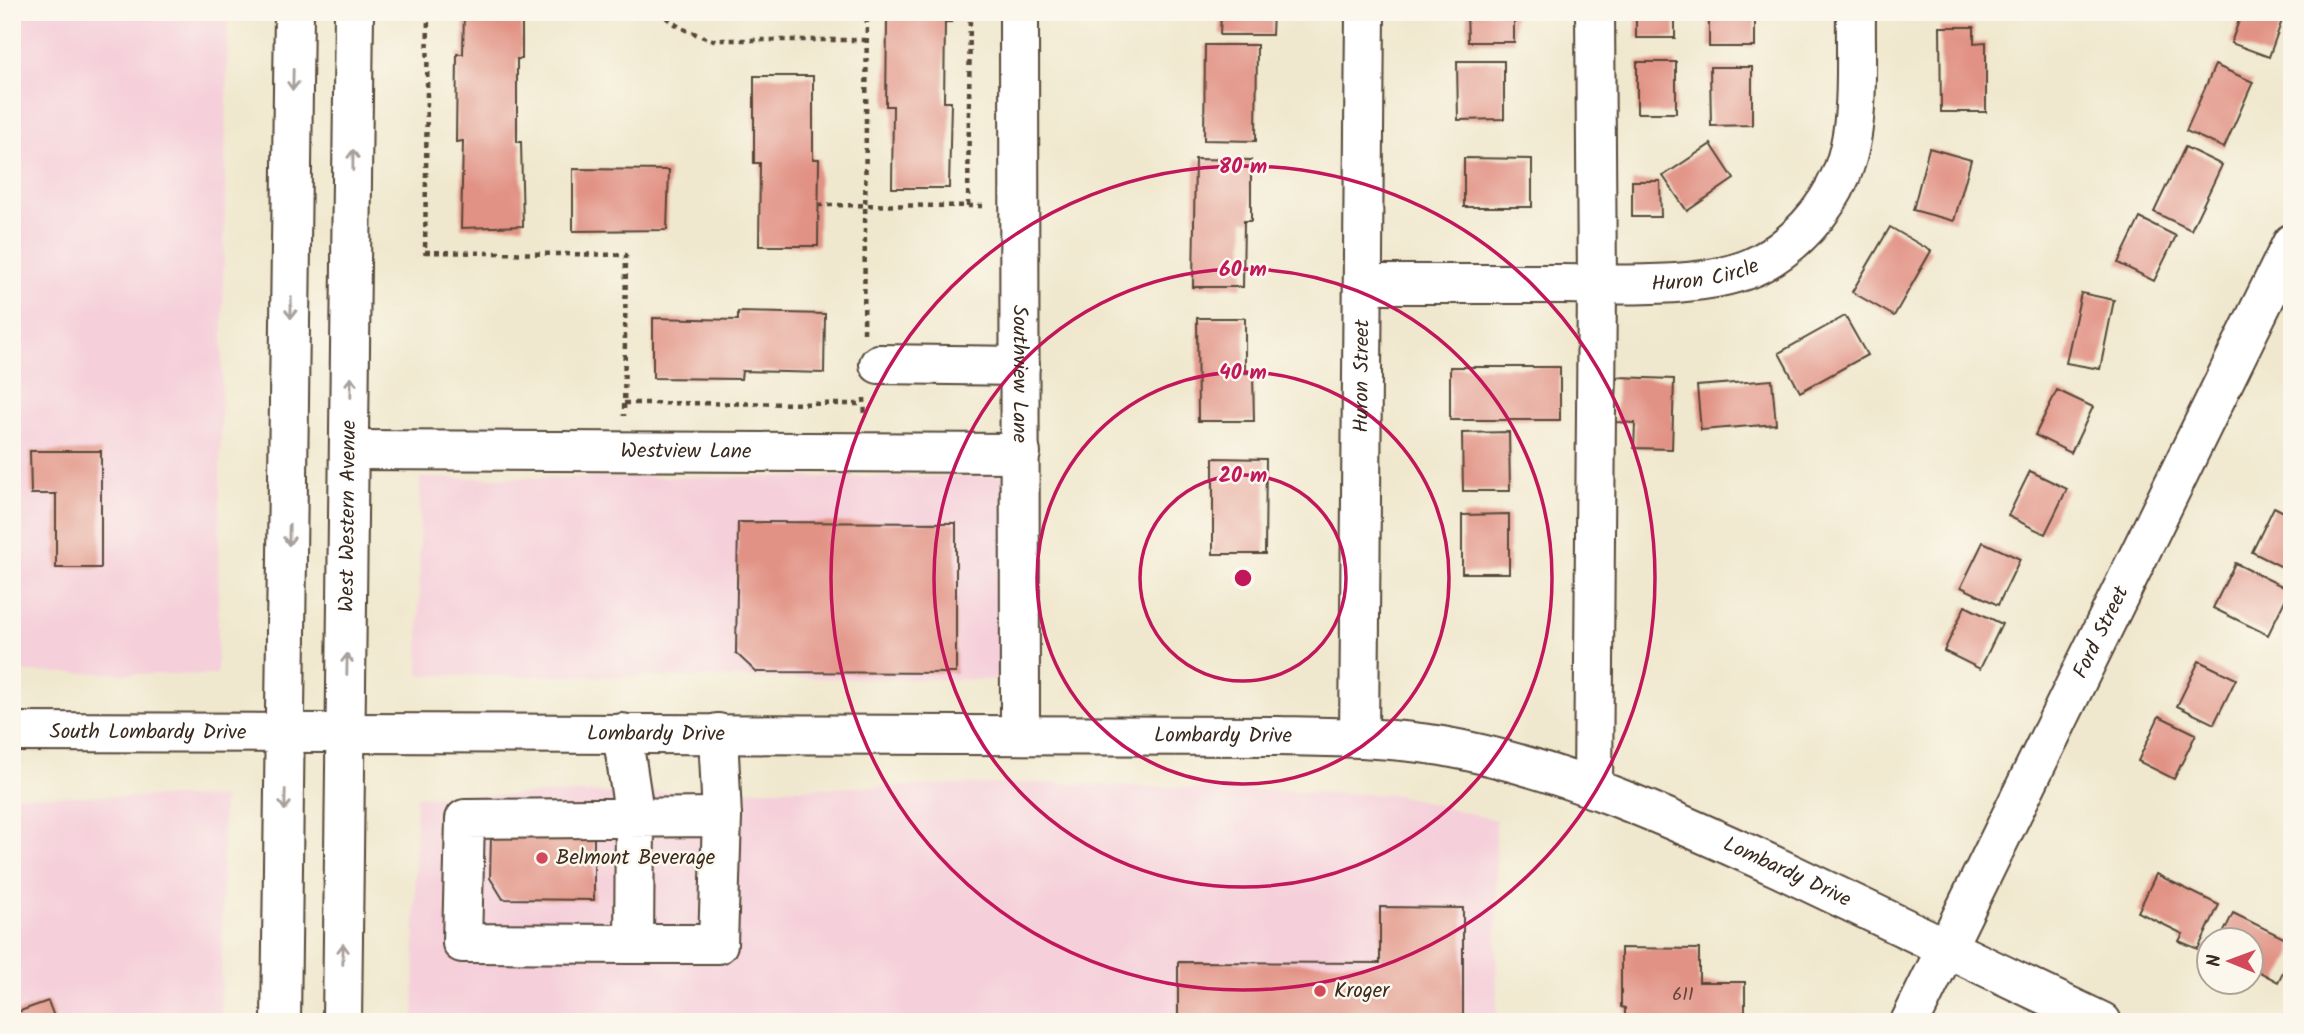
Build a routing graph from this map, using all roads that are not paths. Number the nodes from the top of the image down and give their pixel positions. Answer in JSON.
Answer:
{"nodes":[{"id":1,"x":294,"y":12,"type":"edge"},
{"id":2,"x":354,"y":12,"type":"edge"},
{"id":3,"x":1019,"y":12,"type":"edge"},
{"id":4,"x":1366,"y":12,"type":"edge"},
{"id":5,"x":1595,"y":12,"type":"edge"},
{"id":6,"x":1856,"y":12,"type":"edge"},
{"id":7,"x":2292,"y":243,"type":"edge"},
{"id":8,"x":1363,"y":284,"type":"junction"},
{"id":9,"x":1597,"y":284,"type":"junction"},
{"id":10,"x":869,"y":364,"type":"road end"},
{"id":11,"x":1020,"y":366,"type":"junction"},
{"id":12,"x":350,"y":450,"type":"junction"},
{"id":13,"x":1021,"y":453,"type":"junction"},
{"id":14,"x":12,"y":732,"type":"edge"},
{"id":15,"x":286,"y":732,"type":"junction"},
{"id":16,"x":346,"y":732,"type":"junction"},
{"id":17,"x":622,"y":733,"type":"junction"},
{"id":18,"x":718,"y":733,"type":"junction"},
{"id":19,"x":1020,"y":735,"type":"junction"},
{"id":20,"x":1359,"y":738,"type":"junction"},
{"id":21,"x":1593,"y":789,"type":"junction"},
{"id":22,"x":722,"y":817,"type":"junction"},
{"id":23,"x":635,"y":819,"type":"junction"},
{"id":24,"x":634,"y":944,"type":"junction"},
{"id":25,"x":1946,"y":945,"type":"junction"},
{"id":26,"x":281,"y":1022,"type":"edge"},
{"id":27,"x":342,"y":1022,"type":"edge"},
{"id":28,"x":1910,"y":1022,"type":"edge"},
{"id":29,"x":2102,"y":1022,"type":"edge"}],
"edges":[{"from":1,"to":15,"type":"street","one_way":true},
{"from":12,"to":2,"type":"street","name":"West Western Avenue","one_way":true},
{"from":3,"to":11,"type":"street","name":"Southview Lane"},
{"from":4,"to":8,"type":"street","name":"Huron Street"},
{"from":5,"to":9,"type":"street"},
{"from":6,"to":9,"type":"street","name":"Huron Circle"},
{"from":7,"to":25,"type":"street","name":"Ford Street"},
{"from":8,"to":9,"type":"street","name":"Huron Circle"},
{"from":8,"to":20,"type":"street","name":"Huron Street"},
{"from":9,"to":21,"type":"street"},
{"from":10,"to":11,"type":"street"},
{"from":11,"to":13,"type":"street","name":"Southview Lane"},
{"from":12,"to":13,"type":"street","name":"Westview Lane"},
{"from":16,"to":12,"type":"street","name":"West Western Avenue","one_way":true},
{"from":13,"to":19,"type":"street","name":"Southview Lane"},
{"from":14,"to":15,"type":"street","name":"South Lombardy Drive"},
{"from":15,"to":16,"type":"street","name":"Lombardy Drive"},
{"from":15,"to":26,"type":"street","one_way":true},
{"from":16,"to":17,"type":"street","name":"Lombardy Drive"},
{"from":27,"to":16,"type":"street","name":"West Western Avenue","one_way":true},
{"from":17,"to":18,"type":"street","name":"Lombardy Drive"},
{"from":17,"to":23,"type":"street"},
{"from":18,"to":19,"type":"street","name":"Lombardy Drive"},
{"from":18,"to":22,"type":"street"},
{"from":19,"to":20,"type":"street","name":"Lombardy Drive"},
{"from":20,"to":21,"type":"street","name":"Lombardy Drive"},
{"from":21,"to":25,"type":"street","name":"Lombardy Drive"},
{"from":22,"to":23,"type":"street"},
{"from":22,"to":24,"type":"street"},
{"from":23,"to":24,"type":"street"},
{"from":23,"to":24,"type":"street"},
{"from":25,"to":28,"type":"street","name":"Ford Street"},
{"from":25,"to":29,"type":"street","name":"Lombardy Drive"}]}
